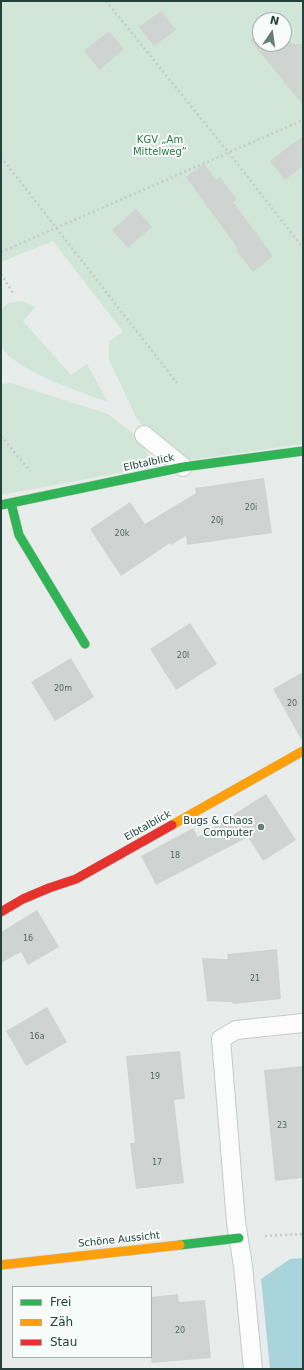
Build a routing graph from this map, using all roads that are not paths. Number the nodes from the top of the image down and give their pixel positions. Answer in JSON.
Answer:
{"nodes":[{"id":1,"x":144,"y":435,"type":"dead end"},
{"id":2,"x":303,"y":451,"type":"edge"},
{"id":3,"x":183,"y":466,"type":"junction"},
{"id":4,"x":11,"y":504,"type":"junction"},
{"id":5,"x":1,"y":505,"type":"edge"},
{"id":6,"x":85,"y":644,"type":"dead end"},
{"id":7,"x":303,"y":751,"type":"edge"},
{"id":8,"x":1,"y":912,"type":"edge"},
{"id":9,"x":303,"y":1023,"type":"edge"},
{"id":10,"x":239,"y":1238,"type":"junction"},
{"id":11,"x":1,"y":1265,"type":"edge"},
{"id":12,"x":253,"y":1369,"type":"edge"}],
"edges":[{"from":1,"to":3,"type":"lane"},
{"from":2,"to":3,"type":"street","name":"Elbtalblick"},
{"from":3,"to":4,"type":"street","name":"Elbtalblick"},
{"from":4,"to":5,"type":"street","name":"Elbtalblick"},
{"from":4,"to":6,"type":"street"},
{"from":7,"to":8,"type":"street","name":"Elbtalblick"},
{"from":9,"to":10,"type":"lane"},
{"from":10,"to":11,"type":"street","name":"Schöne Aussicht"},
{"from":10,"to":12,"type":"lane"}]}
